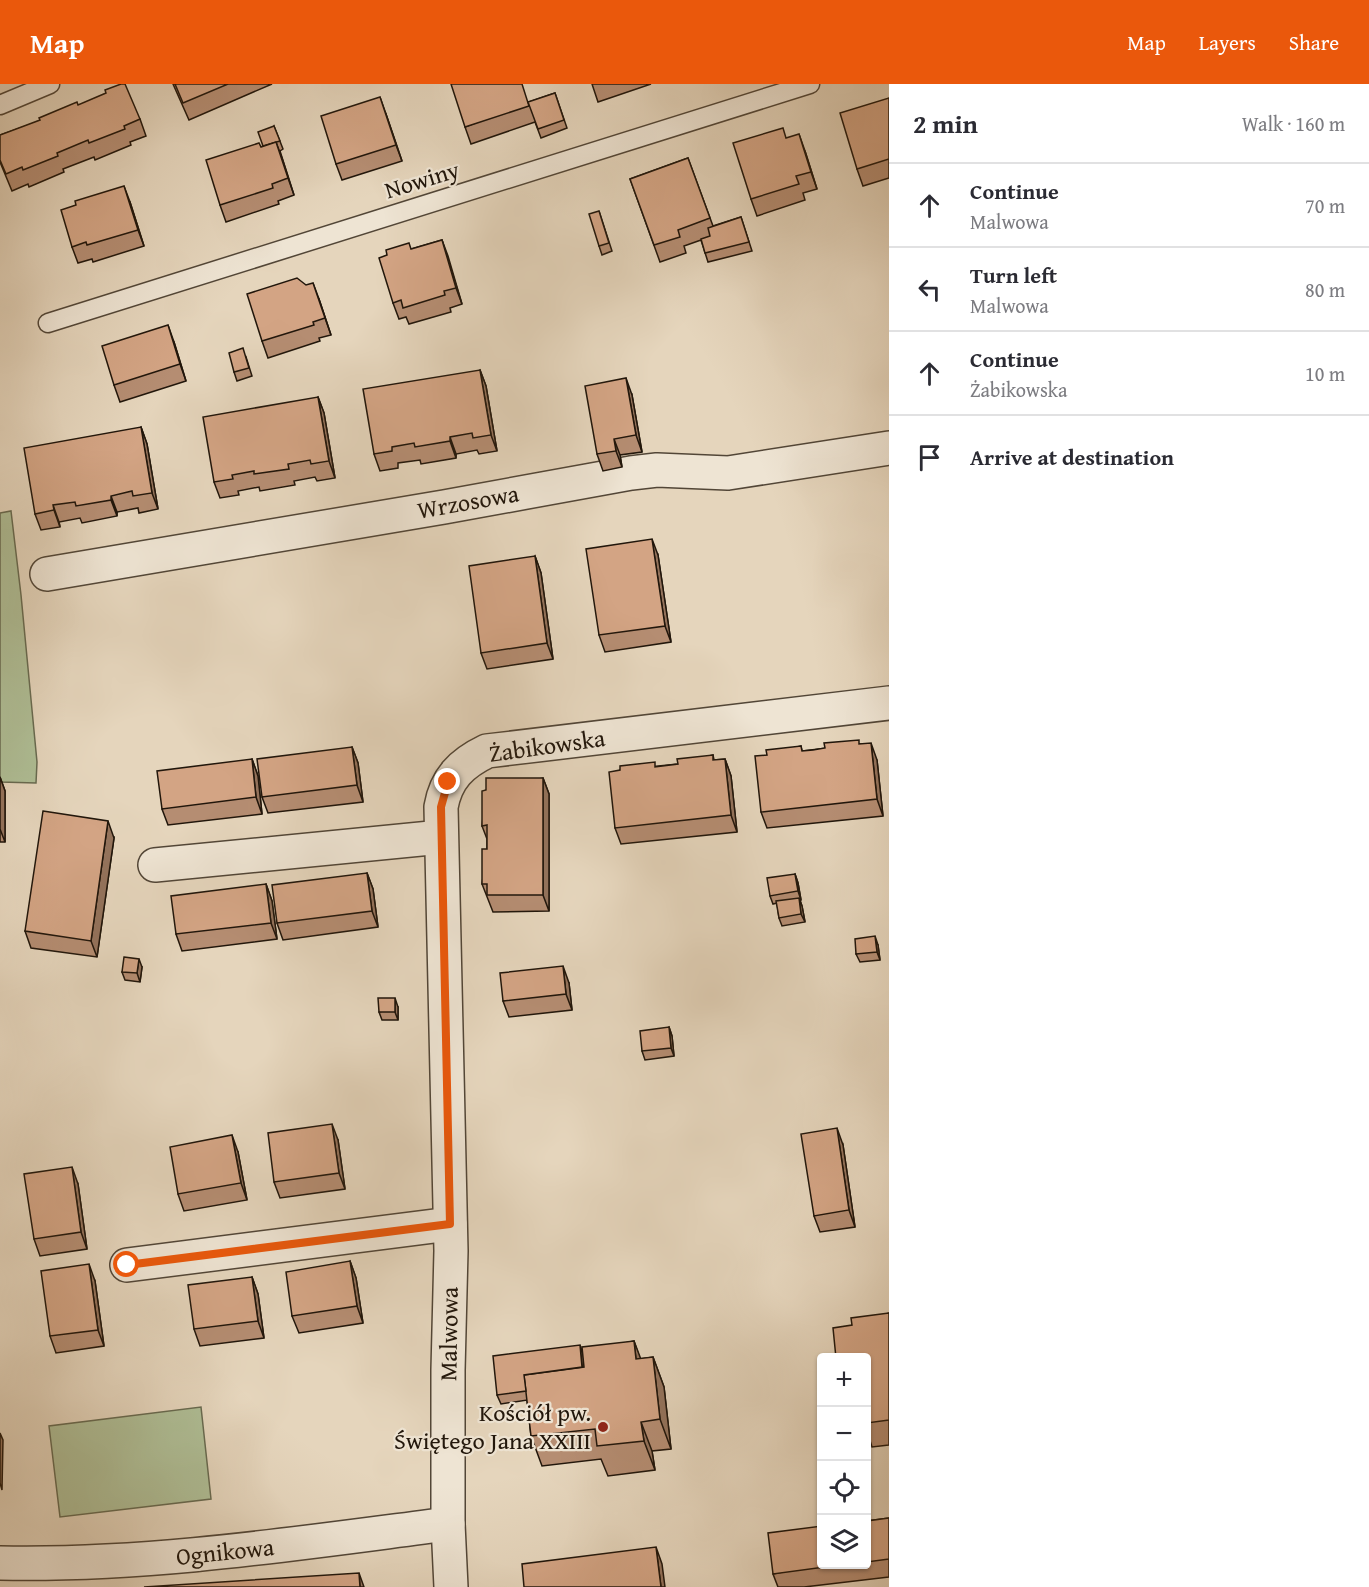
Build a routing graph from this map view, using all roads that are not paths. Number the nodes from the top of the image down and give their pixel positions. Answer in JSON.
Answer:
{"nodes":[{"id":1,"x":50,"y":84,"type":"edge"},
{"id":2,"x":810,"y":84,"type":"edge"},
{"id":3,"x":0,"y":105,"type":"edge"},
{"id":4,"x":48,"y":322,"type":"dead end"},
{"id":5,"x":889,"y":448,"type":"edge"},
{"id":6,"x":47,"y":574,"type":"dead end"},
{"id":7,"x":889,"y":703,"type":"edge"},
{"id":8,"x":441,"y":837,"type":"junction"},
{"id":9,"x":155,"y":865,"type":"dead end"},
{"id":10,"x":450,"y":1224,"type":"junction"},
{"id":11,"x":127,"y":1265,"type":"dead end"},
{"id":12,"x":448,"y":1524,"type":"junction"},
{"id":13,"x":0,"y":1563,"type":"edge"},
{"id":14,"x":451,"y":1587,"type":"edge"}],
"edges":[{"from":1,"to":3,"type":"lane"},
{"from":2,"to":4,"type":"lane","name":"Nowiny"},
{"from":5,"to":6,"type":"street","name":"Wrzosowa"},
{"from":7,"to":8,"type":"street","name":"Żabikowska"},
{"from":8,"to":9,"type":"street"},
{"from":8,"to":10,"type":"street","name":"Malwowa"},
{"from":10,"to":11,"type":"street"},
{"from":10,"to":12,"type":"street","name":"Malwowa"},
{"from":12,"to":13,"type":"street","name":"Ognikowa"},
{"from":12,"to":14,"type":"street","name":"Malwowa"}]}
